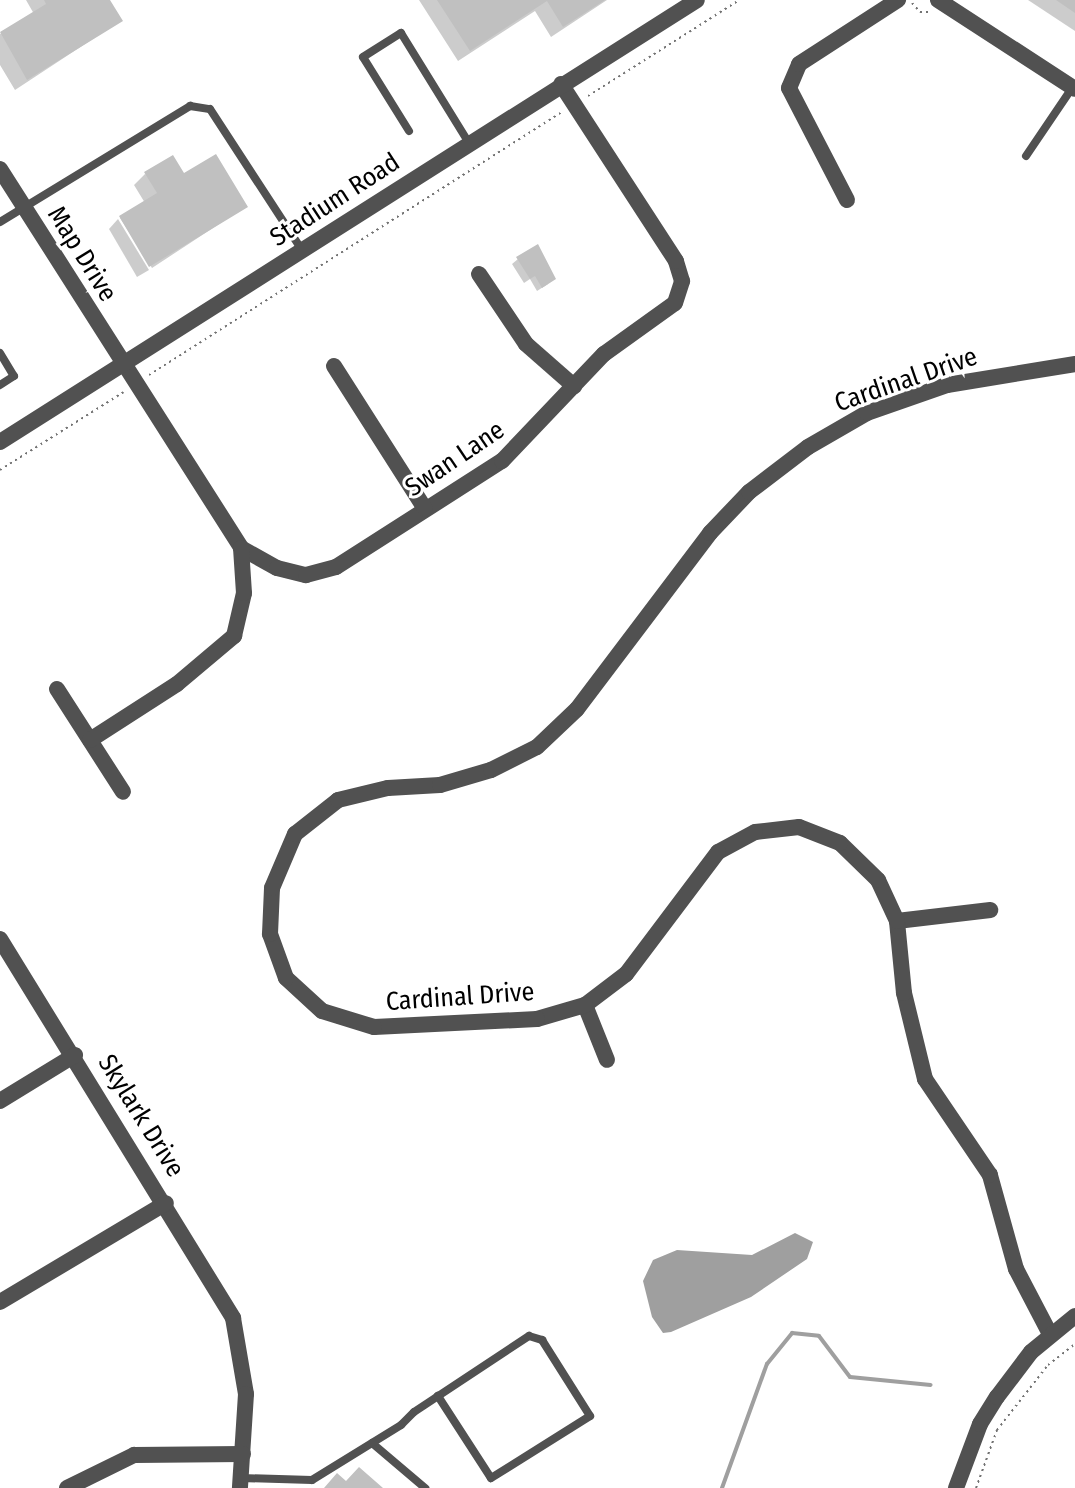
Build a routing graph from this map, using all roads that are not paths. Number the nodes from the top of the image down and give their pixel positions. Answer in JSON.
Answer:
{"nodes":[{"id":1,"x":697,"y":0,"type":"edge"},
{"id":2,"x":898,"y":0,"type":"edge"},
{"id":3,"x":938,"y":0,"type":"edge"},
{"id":4,"x":561,"y":84,"type":"junction"},
{"id":5,"x":1074,"y":88,"type":"edge"},
{"id":6,"x":409,"y":131,"type":"dead end"},
{"id":7,"x":469,"y":143,"type":"junction"},
{"id":8,"x":1026,"y":156,"type":"dead end"},
{"id":9,"x":0,"y":169,"type":"edge"},
{"id":10,"x":847,"y":200,"type":"dead end"},
{"id":11,"x":26,"y":210,"type":"junction"},
{"id":12,"x":0,"y":222,"type":"edge"},
{"id":13,"x":302,"y":250,"type":"junction"},
{"id":14,"x":479,"y":274,"type":"dead end"},
{"id":15,"x":0,"y":353,"type":"edge"},
{"id":16,"x":123,"y":364,"type":"junction"},
{"id":17,"x":1075,"y":364,"type":"edge"},
{"id":18,"x":334,"y":366,"type":"dead end"},
{"id":19,"x":0,"y":385,"type":"edge"},
{"id":20,"x":574,"y":386,"type":"junction"},
{"id":21,"x":0,"y":442,"type":"edge"},
{"id":22,"x":425,"y":509,"type":"junction"},
{"id":23,"x":241,"y":548,"type":"junction"},
{"id":24,"x":57,"y":689,"type":"dead end"},
{"id":25,"x":90,"y":740,"type":"junction"},
{"id":26,"x":123,"y":792,"type":"dead end"},
{"id":27,"x":990,"y":910,"type":"dead end"},
{"id":28,"x":897,"y":921,"type":"junction"},
{"id":29,"x":0,"y":939,"type":"edge"},
{"id":30,"x":585,"y":1005,"type":"junction"},
{"id":31,"x":75,"y":1055,"type":"junction"},
{"id":32,"x":607,"y":1060,"type":"dead end"},
{"id":33,"x":0,"y":1101,"type":"edge"},
{"id":34,"x":166,"y":1203,"type":"junction"},
{"id":35,"x":0,"y":1302,"type":"edge"},
{"id":36,"x":1075,"y":1316,"type":"edge"},
{"id":37,"x":1050,"y":1334,"type":"junction"},
{"id":38,"x":438,"y":1396,"type":"junction"},
{"id":39,"x":372,"y":1443,"type":"junction"},
{"id":40,"x":243,"y":1454,"type":"junction"},
{"id":41,"x":240,"y":1483,"type":"edge"},
{"id":42,"x":67,"y":1488,"type":"edge"},
{"id":43,"x":425,"y":1488,"type":"edge"},
{"id":44,"x":956,"y":1488,"type":"edge"}],
"edges":[{"from":1,"to":4,"type":"street","name":"Stadium Road"},
{"from":2,"to":10,"type":"street"},
{"from":3,"to":5,"type":"street"},
{"from":4,"to":7,"type":"street","name":"Stadium Road"},
{"from":4,"to":20,"type":"street","name":"Swan Lane"},
{"from":5,"to":8,"type":"lane"},
{"from":6,"to":7,"type":"lane"},
{"from":7,"to":13,"type":"street","name":"Stadium Road"},
{"from":9,"to":11,"type":"street","name":"Map Drive"},
{"from":11,"to":12,"type":"lane"},
{"from":11,"to":13,"type":"lane"},
{"from":11,"to":16,"type":"street","name":"Map Drive"},
{"from":13,"to":16,"type":"street","name":"Stadium Road"},
{"from":14,"to":20,"type":"street"},
{"from":15,"to":19,"type":"lane"},
{"from":16,"to":21,"type":"street","name":"Stadium Road"},
{"from":16,"to":23,"type":"street","name":"Swan Lane"},
{"from":17,"to":30,"type":"street","name":"Cardinal Drive"},
{"from":18,"to":22,"type":"street"},
{"from":20,"to":22,"type":"street","name":"Swan Lane"},
{"from":22,"to":23,"type":"street","name":"Swan Lane"},
{"from":23,"to":25,"type":"street"},
{"from":24,"to":25,"type":"street"},
{"from":25,"to":26,"type":"street"},
{"from":27,"to":28,"type":"street"},
{"from":28,"to":30,"type":"street","name":"Cardinal Drive"},
{"from":28,"to":37,"type":"street","name":"Cardinal Drive"},
{"from":29,"to":31,"type":"street","name":"Skylark Drive"},
{"from":30,"to":32,"type":"street"},
{"from":31,"to":33,"type":"street","name":"Skylark Drive"},
{"from":31,"to":34,"type":"street","name":"Skylark Drive"},
{"from":34,"to":35,"type":"street","name":"Skylark Drive"},
{"from":34,"to":40,"type":"street","name":"Skylark Drive"},
{"from":36,"to":37,"type":"street"},
{"from":37,"to":44,"type":"street"},
{"from":38,"to":38,"type":"lane"},
{"from":38,"to":39,"type":"lane"},
{"from":39,"to":41,"type":"lane"},
{"from":39,"to":43,"type":"lane"},
{"from":40,"to":41,"type":"street","name":"Skylark Drive"},
{"from":40,"to":42,"type":"street"}]}
